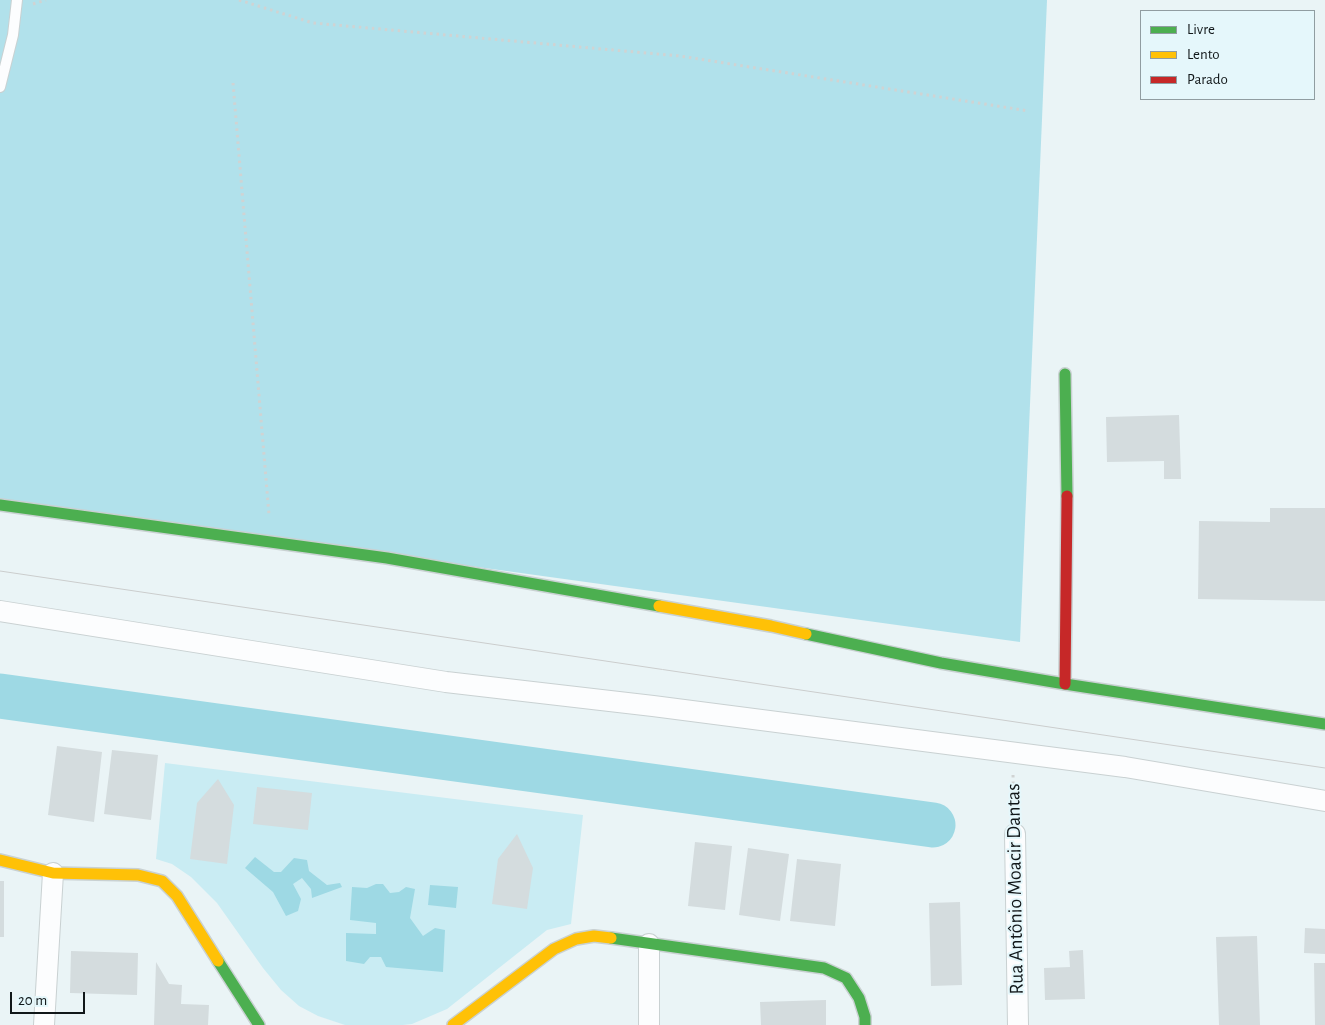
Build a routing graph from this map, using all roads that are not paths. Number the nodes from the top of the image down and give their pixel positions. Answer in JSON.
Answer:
{"nodes":[{"id":1,"x":17,"y":0,"type":"edge"},
{"id":2,"x":0,"y":87,"type":"edge"},
{"id":3,"x":1065,"y":374,"type":"dead end"},
{"id":4,"x":0,"y":505,"type":"edge"},
{"id":5,"x":0,"y":611,"type":"edge"},
{"id":6,"x":1065,"y":684,"type":"junction"},
{"id":7,"x":1325,"y":724,"type":"edge"},
{"id":8,"x":1325,"y":802,"type":"edge"},
{"id":9,"x":1015,"y":834,"type":"road end"},
{"id":10,"x":0,"y":860,"type":"edge"},
{"id":11,"x":53,"y":872,"type":"junction"},
{"id":12,"x":649,"y":944,"type":"junction"},
{"id":13,"x":44,"y":1025,"type":"edge"},
{"id":14,"x":259,"y":1025,"type":"edge"},
{"id":15,"x":453,"y":1025,"type":"edge"},
{"id":16,"x":649,"y":1025,"type":"edge"},
{"id":17,"x":865,"y":1025,"type":"edge"},
{"id":18,"x":1018,"y":1025,"type":"edge"}],
"edges":[{"from":1,"to":2,"type":"lane"},
{"from":3,"to":6,"type":"street"},
{"from":4,"to":6,"type":"street"},
{"from":5,"to":8,"type":"street"},
{"from":6,"to":7,"type":"street"},
{"from":9,"to":18,"type":"street","name":"Rua Antônio Moacir Dantas"},
{"from":10,"to":11,"type":"street"},
{"from":11,"to":13,"type":"street"},
{"from":11,"to":14,"type":"street"},
{"from":12,"to":15,"type":"street"},
{"from":12,"to":16,"type":"street"},
{"from":12,"to":17,"type":"street"}]}
